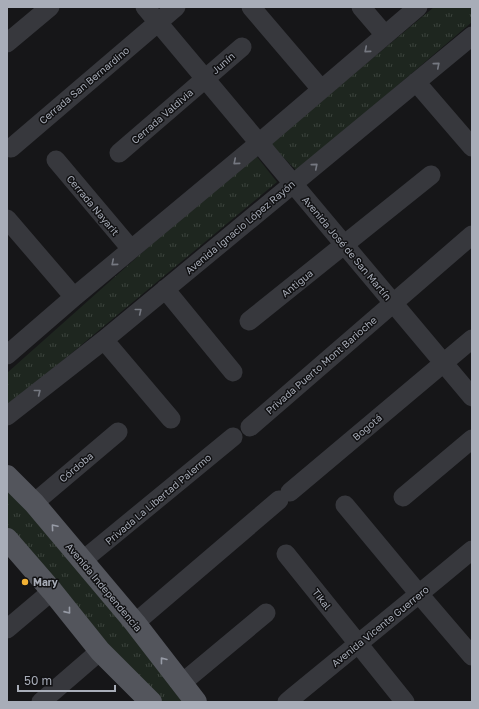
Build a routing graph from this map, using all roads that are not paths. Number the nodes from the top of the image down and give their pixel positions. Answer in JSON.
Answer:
{"nodes":[{"id":1,"x":50,"y":7,"type":"edge"},
{"id":2,"x":145,"y":7,"type":"edge"},
{"id":3,"x":176,"y":7,"type":"edge"},
{"id":4,"x":251,"y":7,"type":"edge"},
{"id":5,"x":361,"y":7,"type":"edge"},
{"id":6,"x":418,"y":7,"type":"edge"},
{"id":7,"x":158,"y":22,"type":"junction"},
{"id":8,"x":385,"y":35,"type":"junction"},
{"id":9,"x":472,"y":36,"type":"edge"},
{"id":10,"x":7,"y":43,"type":"edge"},
{"id":11,"x":242,"y":48,"type":"dead end"},
{"id":12,"x":205,"y":79,"type":"junction"},
{"id":13,"x":416,"y":82,"type":"junction"},
{"id":14,"x":321,"y":89,"type":"junction"},
{"id":15,"x":259,"y":142,"type":"junction"},
{"id":16,"x":472,"y":147,"type":"edge"},
{"id":17,"x":11,"y":148,"type":"dead end"},
{"id":18,"x":119,"y":154,"type":"dead end"},
{"id":19,"x":56,"y":160,"type":"dead end"},
{"id":20,"x":431,"y":175,"type":"dead end"},
{"id":21,"x":293,"y":184,"type":"junction"},
{"id":22,"x":7,"y":219,"type":"edge"},
{"id":23,"x":472,"y":235,"type":"edge"},
{"id":24,"x":344,"y":245,"type":"junction"},
{"id":25,"x":131,"y":249,"type":"junction"},
{"id":26,"x":165,"y":289,"type":"junction"},
{"id":27,"x":74,"y":297,"type":"junction"},
{"id":28,"x":393,"y":303,"type":"junction"},
{"id":29,"x":249,"y":321,"type":"dead end"},
{"id":30,"x":472,"y":339,"type":"edge"},
{"id":31,"x":104,"y":340,"type":"junction"},
{"id":32,"x":7,"y":355,"type":"edge"},
{"id":33,"x":443,"y":363,"type":"junction"},
{"id":34,"x":233,"y":372,"type":"dead end"},
{"id":35,"x":472,"y":397,"type":"edge"},
{"id":36,"x":7,"y":416,"type":"edge"},
{"id":37,"x":171,"y":419,"type":"dead end"},
{"id":38,"x":250,"y":427,"type":"dead end"},
{"id":39,"x":118,"y":432,"type":"dead end"},
{"id":40,"x":233,"y":437,"type":"dead end"},
{"id":41,"x":472,"y":439,"type":"edge"},
{"id":42,"x":7,"y":476,"type":"edge"},
{"id":43,"x":403,"y":497,"type":"dead end"},
{"id":44,"x":34,"y":503,"type":"junction"},
{"id":45,"x":345,"y":504,"type":"dead end"},
{"id":46,"x":7,"y":539,"type":"edge"},
{"id":47,"x":472,"y":550,"type":"edge"},
{"id":48,"x":286,"y":554,"type":"dead end"},
{"id":49,"x":82,"y":561,"type":"junction"},
{"id":50,"x":52,"y":591,"type":"junction"},
{"id":51,"x":419,"y":594,"type":"junction"},
{"id":52,"x":266,"y":613,"type":"dead end"},
{"id":53,"x":135,"y":623,"type":"junction"},
{"id":54,"x":7,"y":629,"type":"edge"},
{"id":55,"x":357,"y":644,"type":"junction"},
{"id":56,"x":100,"y":651,"type":"junction"},
{"id":57,"x":472,"y":656,"type":"edge"},
{"id":58,"x":182,"y":684,"type":"junction"},
{"id":59,"x":41,"y":702,"type":"edge"},
{"id":60,"x":151,"y":702,"type":"edge"},
{"id":61,"x":196,"y":702,"type":"edge"},
{"id":62,"x":287,"y":702,"type":"edge"},
{"id":63,"x":405,"y":702,"type":"edge"}],
"edges":[{"from":1,"to":10,"type":"street"},
{"from":2,"to":7,"type":"street","name":"Avenida José de San Martín"},
{"from":3,"to":7,"type":"street","name":"Cerrada San Bernardino"},
{"from":4,"to":14,"type":"street"},
{"from":5,"to":8,"type":"street"},
{"from":6,"to":8,"type":"street"},
{"from":7,"to":12,"type":"street","name":"Avenida José de San Martín"},
{"from":7,"to":17,"type":"street","name":"Cerrada San Bernardino"},
{"from":8,"to":14,"type":"street","one_way":true},
{"from":13,"to":9,"type":"street","name":"Avenida Ignacio López Rayón","one_way":true},
{"from":11,"to":12,"type":"street","name":"Junín"},
{"from":12,"to":15,"type":"street","name":"Avenida José de San Martín"},
{"from":12,"to":18,"type":"street","name":"Cerrada Valdivia"},
{"from":13,"to":16,"type":"street"},
{"from":21,"to":13,"type":"street","name":"Avenida Ignacio López Rayón","one_way":true},
{"from":14,"to":15,"type":"street"},
{"from":15,"to":21,"type":"street","name":"Avenida José de San Martín"},
{"from":15,"to":25,"type":"street","one_way":true},
{"from":19,"to":25,"type":"street","name":"Cerrada Nayarit"},
{"from":20,"to":24,"type":"street","name":"Antigua"},
{"from":21,"to":24,"type":"street","name":"Avenida José de San Martín"},
{"from":21,"to":26,"type":"street","name":"Avenida Ignacio López Rayón"},
{"from":22,"to":27,"type":"street"},
{"from":23,"to":28,"type":"street","name":"Privada Puerto Mont Barioche"},
{"from":24,"to":28,"type":"street","name":"Avenida José de San Martín"},
{"from":24,"to":29,"type":"street","name":"Antigua"},
{"from":25,"to":27,"type":"street","one_way":true},
{"from":31,"to":26,"type":"street","name":"Avenida Ignacio López Rayón","one_way":true},
{"from":26,"to":34,"type":"street"},
{"from":27,"to":32,"type":"street"},
{"from":28,"to":33,"type":"street","name":"Avenida José de San Martín"},
{"from":28,"to":38,"type":"street","name":"Privada Puerto Mont Barioche"},
{"from":30,"to":33,"type":"street","name":"Bogotá"},
{"from":36,"to":31,"type":"street","name":"Avenida Ignacio López Rayón","one_way":true},
{"from":31,"to":37,"type":"street"},
{"from":33,"to":35,"type":"street","name":"Avenida José de San Martín"},
{"from":33,"to":53,"type":"street","name":"Bogotá"},
{"from":39,"to":44,"type":"street","name":"Córdoba"},
{"from":40,"to":49,"type":"street","name":"Privada La Libertad Palermo"},
{"from":41,"to":43,"type":"street"},
{"from":42,"to":44,"type":"main road","name":"Avenida Independencia"},
{"from":49,"to":44,"type":"main road","name":"Avenida Independencia","one_way":true},
{"from":45,"to":51,"type":"street"},
{"from":46,"to":50,"type":"main road"},
{"from":47,"to":51,"type":"street","name":"Avenida Vicente Guerrero"},
{"from":48,"to":55,"type":"street","name":"Tikal"},
{"from":49,"to":53,"type":"main road","name":"Avenida Independencia"},
{"from":50,"to":54,"type":"street"},
{"from":50,"to":56,"type":"main road","one_way":true},
{"from":51,"to":55,"type":"street","name":"Avenida Vicente Guerrero"},
{"from":51,"to":57,"type":"street"},
{"from":52,"to":58,"type":"street"},
{"from":58,"to":53,"type":"main road","name":"Avenida Independencia","one_way":true},
{"from":55,"to":62,"type":"street","name":"Avenida Vicente Guerrero"},
{"from":55,"to":63,"type":"street","name":"Tikal"},
{"from":56,"to":59,"type":"street"},
{"from":56,"to":60,"type":"main road"},
{"from":58,"to":61,"type":"main road","name":"Avenida Independencia"}]}
